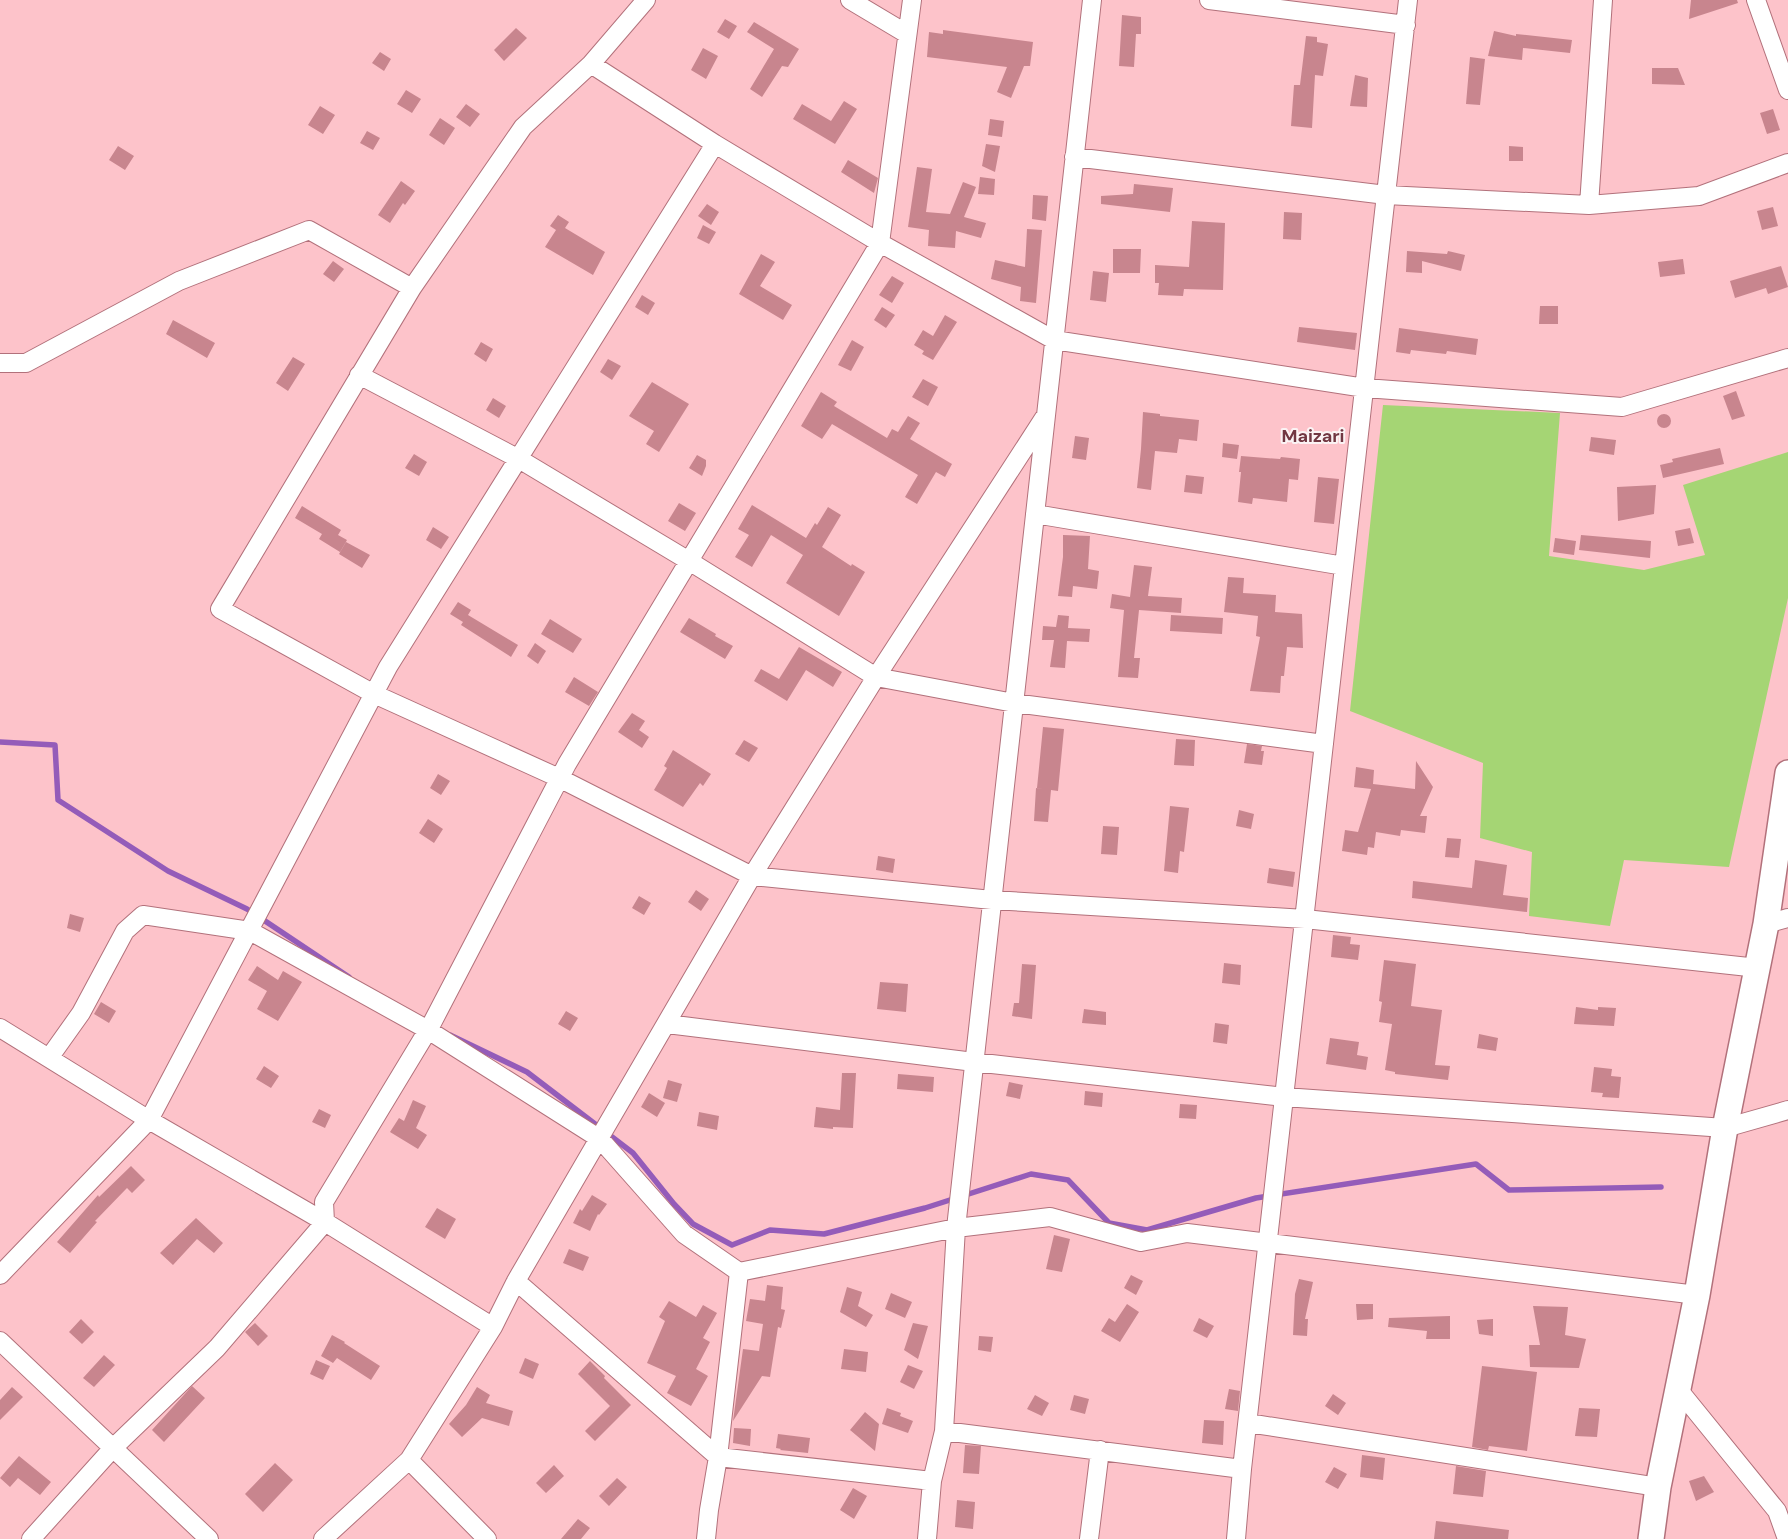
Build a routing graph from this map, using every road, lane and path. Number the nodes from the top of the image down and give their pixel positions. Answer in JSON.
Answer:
{"nodes":[{"id":1,"x":646,"y":0,"type":"edge"},
{"id":2,"x":850,"y":0,"type":"edge"},
{"id":3,"x":912,"y":0,"type":"edge"},
{"id":4,"x":1092,"y":0,"type":"edge"},
{"id":5,"x":1209,"y":0,"type":"edge"},
{"id":6,"x":1408,"y":0,"type":"edge"},
{"id":7,"x":1603,"y":0,"type":"edge"},
{"id":8,"x":1756,"y":0,"type":"edge"},
{"id":9,"x":1406,"y":25,"type":"junction"},
{"id":10,"x":908,"y":34,"type":"junction"},
{"id":11,"x":591,"y":64,"type":"junction"},
{"id":12,"x":1788,"y":90,"type":"edge"},
{"id":13,"x":716,"y":144,"type":"junction"},
{"id":14,"x":1074,"y":156,"type":"junction"},
{"id":15,"x":1788,"y":163,"type":"edge"},
{"id":16,"x":1386,"y":195,"type":"junction"},
{"id":17,"x":1589,"y":206,"type":"junction"},
{"id":18,"x":880,"y":243,"type":"junction"},
{"id":19,"x":412,"y":288,"type":"junction"},
{"id":20,"x":1054,"y":340,"type":"junction"},
{"id":21,"x":1788,"y":358,"type":"edge"},
{"id":22,"x":0,"y":363,"type":"edge"},
{"id":23,"x":360,"y":375,"type":"junction"},
{"id":24,"x":1364,"y":388,"type":"junction"},
{"id":25,"x":1046,"y":414,"type":"junction"},
{"id":26,"x":519,"y":458,"type":"junction"},
{"id":27,"x":1035,"y":514,"type":"junction"},
{"id":28,"x":689,"y":561,"type":"junction"},
{"id":29,"x":1344,"y":566,"type":"junction"},
{"id":30,"x":876,"y":677,"type":"junction"},
{"id":31,"x":374,"y":694,"type":"junction"},
{"id":32,"x":1014,"y":703,"type":"junction"},
{"id":33,"x":1324,"y":744,"type":"junction"},
{"id":34,"x":1788,"y":773,"type":"edge"},
{"id":35,"x":559,"y":778,"type":"junction"},
{"id":36,"x":752,"y":876,"type":"junction"},
{"id":37,"x":992,"y":900,"type":"junction"},
{"id":38,"x":1305,"y":918,"type":"junction"},
{"id":39,"x":1777,"y":921,"type":"edge"},
{"id":40,"x":250,"y":931,"type":"junction"},
{"id":41,"x":1758,"y":968,"type":"junction"},
{"id":42,"x":667,"y":1024,"type":"junction"},
{"id":43,"x":0,"y":1028,"type":"edge"},
{"id":44,"x":428,"y":1030,"type":"junction"},
{"id":45,"x":49,"y":1058,"type":"junction"},
{"id":46,"x":974,"y":1062,"type":"junction"},
{"id":47,"x":1284,"y":1097,"type":"junction"},
{"id":48,"x":1788,"y":1110,"type":"edge"},
{"id":49,"x":149,"y":1120,"type":"junction"},
{"id":50,"x":1725,"y":1128,"type":"junction"},
{"id":51,"x":600,"y":1139,"type":"junction"},
{"id":52,"x":325,"y":1222,"type":"junction"},
{"id":53,"x":956,"y":1228,"type":"junction"},
{"id":54,"x":1268,"y":1244,"type":"junction"},
{"id":55,"x":739,"y":1272,"type":"junction"},
{"id":56,"x":0,"y":1275,"type":"edge"},
{"id":57,"x":516,"y":1281,"type":"junction"},
{"id":58,"x":1697,"y":1295,"type":"junction"},
{"id":59,"x":493,"y":1327,"type":"junction"},
{"id":60,"x":0,"y":1341,"type":"edge"},
{"id":61,"x":1678,"y":1389,"type":"junction"},
{"id":62,"x":1248,"y":1423,"type":"junction"},
{"id":63,"x":944,"y":1431,"type":"junction"},
{"id":64,"x":113,"y":1448,"type":"junction"},
{"id":65,"x":1100,"y":1450,"type":"junction"},
{"id":66,"x":718,"y":1457,"type":"junction"},
{"id":67,"x":409,"y":1460,"type":"junction"},
{"id":68,"x":1242,"y":1469,"type":"junction"},
{"id":69,"x":932,"y":1481,"type":"junction"},
{"id":70,"x":1658,"y":1487,"type":"junction"},
{"id":71,"x":1783,"y":1509,"type":"edge"},
{"id":72,"x":31,"y":1539,"type":"edge"},
{"id":73,"x":209,"y":1539,"type":"edge"},
{"id":74,"x":323,"y":1539,"type":"edge"},
{"id":75,"x":487,"y":1539,"type":"edge"},
{"id":76,"x":706,"y":1539,"type":"edge"},
{"id":77,"x":927,"y":1539,"type":"edge"},
{"id":78,"x":1089,"y":1539,"type":"edge"},
{"id":79,"x":1236,"y":1539,"type":"edge"},
{"id":80,"x":1651,"y":1539,"type":"edge"},
{"id":81,"x":1787,"y":1539,"type":"edge"}],
"edges":[{"from":1,"to":11,"type":"street"},
{"from":2,"to":10,"type":"street"},
{"from":3,"to":10,"type":"street"},
{"from":4,"to":14,"type":"street"},
{"from":5,"to":9,"type":"street"},
{"from":6,"to":9,"type":"street"},
{"from":7,"to":17,"type":"street"},
{"from":8,"to":12,"type":"street"},
{"from":9,"to":16,"type":"street"},
{"from":10,"to":18,"type":"street"},
{"from":11,"to":13,"type":"street"},
{"from":11,"to":19,"type":"street"},
{"from":13,"to":18,"type":"street"},
{"from":13,"to":26,"type":"street"},
{"from":14,"to":16,"type":"street"},
{"from":14,"to":20,"type":"street"},
{"from":15,"to":17,"type":"street"},
{"from":16,"to":17,"type":"street"},
{"from":16,"to":24,"type":"street"},
{"from":18,"to":20,"type":"street"},
{"from":18,"to":28,"type":"street"},
{"from":19,"to":22,"type":"street"},
{"from":19,"to":23,"type":"street"},
{"from":20,"to":24,"type":"street"},
{"from":20,"to":25,"type":"street"},
{"from":21,"to":24,"type":"street"},
{"from":23,"to":26,"type":"street"},
{"from":23,"to":31,"type":"street"},
{"from":24,"to":29,"type":"street"},
{"from":25,"to":27,"type":"street"},
{"from":25,"to":30,"type":"street"},
{"from":26,"to":28,"type":"street"},
{"from":26,"to":31,"type":"street"},
{"from":27,"to":29,"type":"street"},
{"from":27,"to":32,"type":"street"},
{"from":28,"to":30,"type":"street"},
{"from":28,"to":35,"type":"street"},
{"from":29,"to":33,"type":"street"},
{"from":30,"to":32,"type":"street"},
{"from":30,"to":36,"type":"street"},
{"from":31,"to":35,"type":"street"},
{"from":31,"to":40,"type":"street"},
{"from":32,"to":33,"type":"street"},
{"from":32,"to":37,"type":"street"},
{"from":33,"to":38,"type":"street"},
{"from":34,"to":39,"type":"main road"},
{"from":35,"to":36,"type":"street"},
{"from":35,"to":44,"type":"street"},
{"from":36,"to":37,"type":"street"},
{"from":36,"to":42,"type":"street"},
{"from":37,"to":38,"type":"street"},
{"from":37,"to":46,"type":"street"},
{"from":38,"to":41,"type":"street"},
{"from":38,"to":47,"type":"street"},
{"from":39,"to":41,"type":"main road"},
{"from":40,"to":44,"type":"street"},
{"from":40,"to":45,"type":"street"},
{"from":40,"to":49,"type":"street"},
{"from":41,"to":50,"type":"main road"},
{"from":42,"to":46,"type":"street"},
{"from":42,"to":51,"type":"street"},
{"from":43,"to":45,"type":"street"},
{"from":44,"to":51,"type":"street"},
{"from":44,"to":52,"type":"street"},
{"from":45,"to":49,"type":"street"},
{"from":46,"to":47,"type":"street"},
{"from":46,"to":53,"type":"street"},
{"from":47,"to":50,"type":"street"},
{"from":47,"to":54,"type":"street"},
{"from":48,"to":50,"type":"street"},
{"from":49,"to":52,"type":"street"},
{"from":49,"to":56,"type":"street"},
{"from":50,"to":58,"type":"main road"},
{"from":51,"to":55,"type":"street"},
{"from":51,"to":57,"type":"street"},
{"from":52,"to":59,"type":"street"},
{"from":52,"to":64,"type":"street"},
{"from":53,"to":54,"type":"street"},
{"from":53,"to":55,"type":"street"},
{"from":53,"to":63,"type":"street"},
{"from":54,"to":58,"type":"street"},
{"from":54,"to":62,"type":"street"},
{"from":55,"to":66,"type":"street"},
{"from":57,"to":59,"type":"street"},
{"from":57,"to":66,"type":"street"},
{"from":58,"to":61,"type":"main road"},
{"from":59,"to":67,"type":"street"},
{"from":60,"to":64,"type":"street"},
{"from":61,"to":70,"type":"main road"},
{"from":61,"to":71,"type":"street"},
{"from":62,"to":68,"type":"street"},
{"from":62,"to":70,"type":"street"},
{"from":63,"to":65,"type":"street"},
{"from":63,"to":69,"type":"street"},
{"from":64,"to":72,"type":"street"},
{"from":64,"to":73,"type":"street"},
{"from":65,"to":68,"type":"street"},
{"from":65,"to":78,"type":"street"},
{"from":66,"to":69,"type":"street"},
{"from":66,"to":76,"type":"street"},
{"from":67,"to":74,"type":"street"},
{"from":67,"to":75,"type":"street"},
{"from":68,"to":79,"type":"street"},
{"from":69,"to":77,"type":"street"},
{"from":70,"to":80,"type":"main road"},
{"from":71,"to":81,"type":"street"}]}
